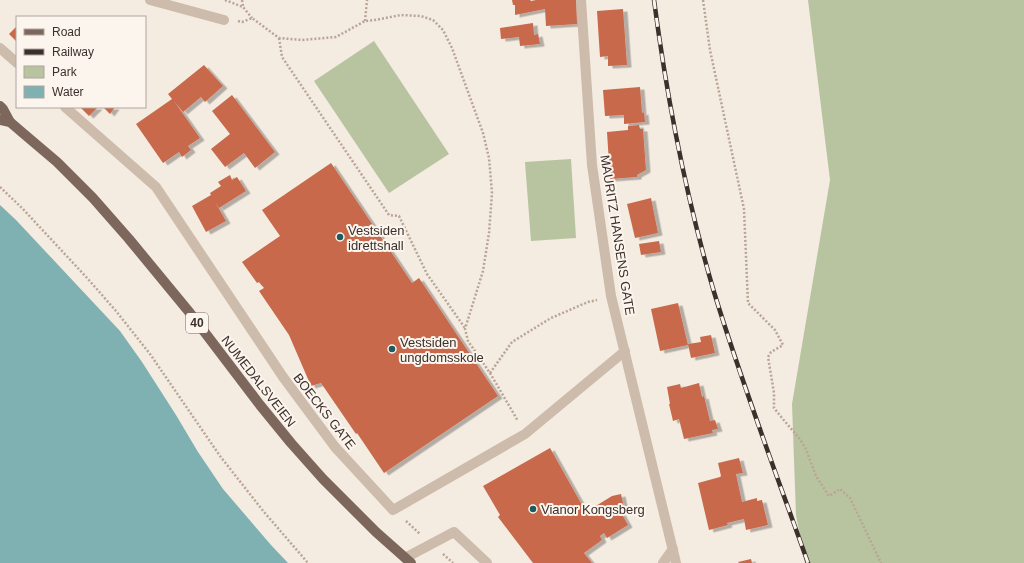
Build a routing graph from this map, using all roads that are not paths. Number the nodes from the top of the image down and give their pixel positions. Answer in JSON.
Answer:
{"nodes":[{"id":1,"x":150,"y":0,"type":"edge"},
{"id":2,"x":581,"y":0,"type":"edge"},
{"id":3,"x":224,"y":20,"type":"road end"},
{"id":4,"x":0,"y":48,"type":"edge"},
{"id":5,"x":16,"y":63,"type":"edge"},
{"id":6,"x":0,"y":106,"type":"edge"},
{"id":7,"x":66,"y":108,"type":"edge"},
{"id":8,"x":5,"y":121,"type":"edge"},
{"id":9,"x":625,"y":351,"type":"junction"},
{"id":10,"x":673,"y":549,"type":"junction"},
{"id":11,"x":408,"y":560,"type":"edge"},
{"id":12,"x":487,"y":563,"type":"edge"},
{"id":13,"x":663,"y":563,"type":"edge"},
{"id":14,"x":676,"y":563,"type":"edge"}],
"edges":[{"from":1,"to":3,"type":"street"},
{"from":2,"to":9,"type":"street","name":"MAURITZ HANSENS GATE"},
{"from":4,"to":5,"type":"street"},
{"from":6,"to":8,"type":"main road","name":"NUMEDALSVEIEN","number":"40"},
{"from":7,"to":9,"type":"street","name":"BOECKS GATE"},
{"from":8,"to":11,"type":"main road","name":"NUMEDALSVEIEN","number":"40"},
{"from":9,"to":10,"type":"street","name":"MAURITZ HANSENS GATE"},
{"from":10,"to":13,"type":"street"},
{"from":10,"to":14,"type":"street","name":"MAURITZ HANSENS GATE"},
{"from":11,"to":12,"type":"street"}]}
